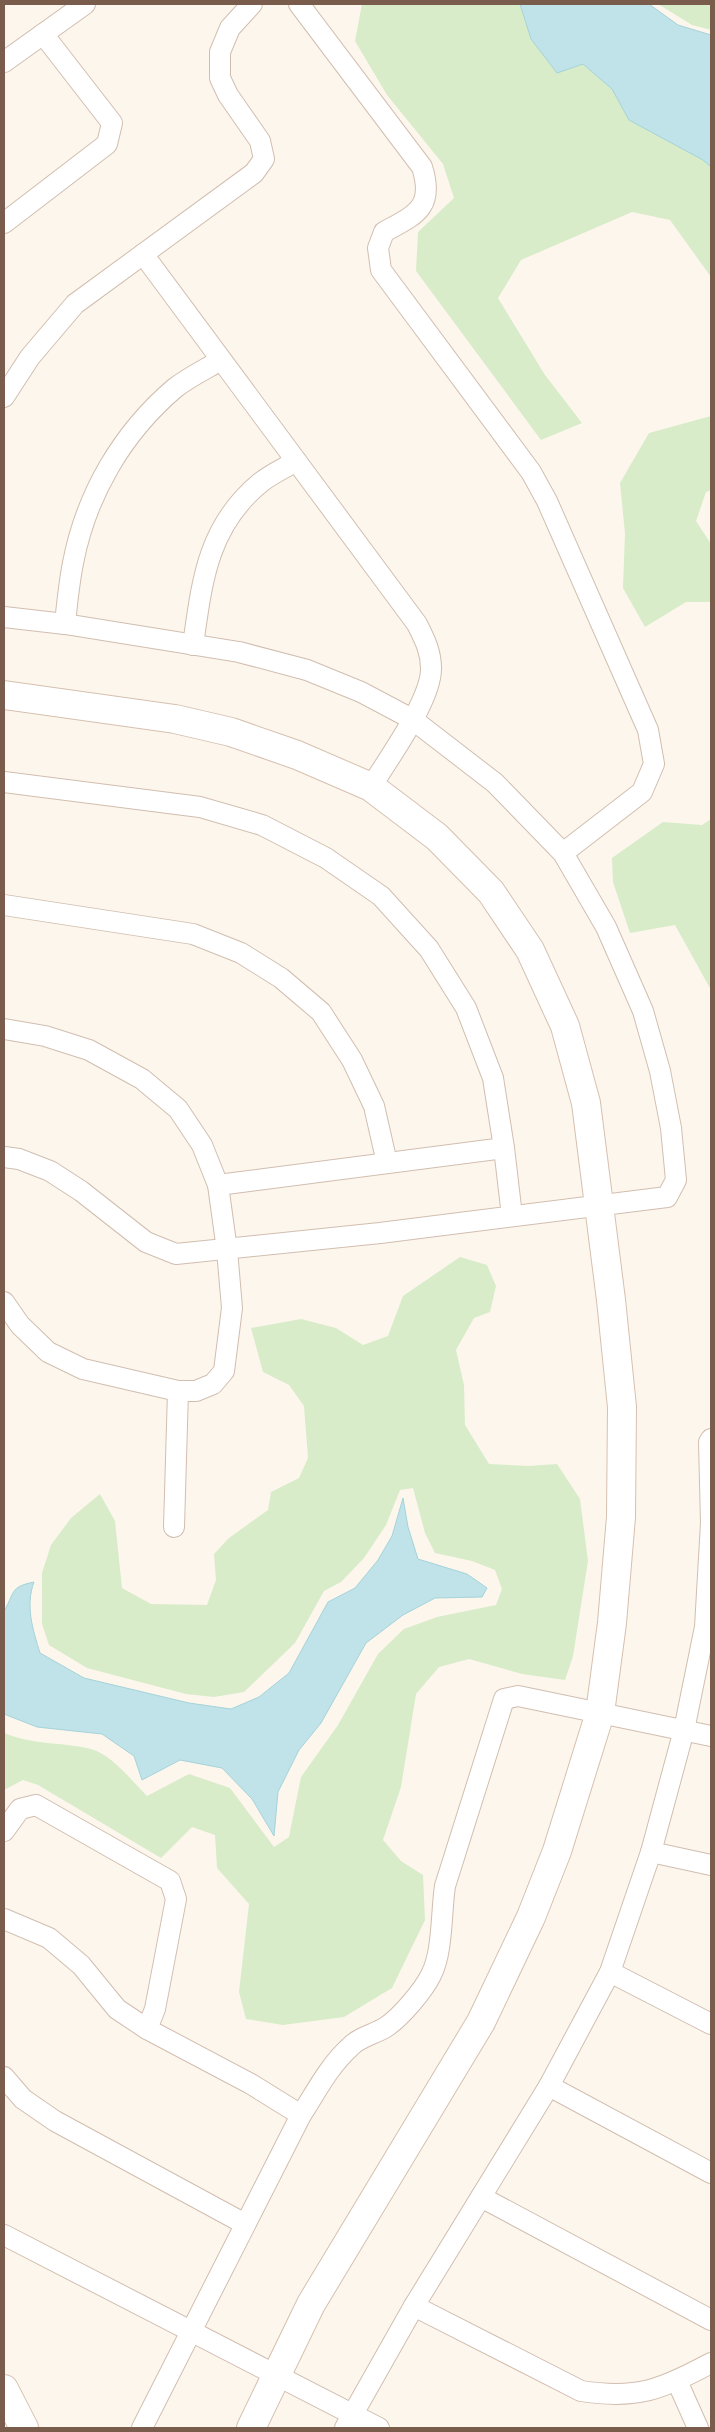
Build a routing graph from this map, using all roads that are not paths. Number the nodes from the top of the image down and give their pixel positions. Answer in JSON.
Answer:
{"nodes":[{"id":1,"x":85,"y":4,"type":"edge"},
{"id":2,"x":252,"y":4,"type":"edge"},
{"id":3,"x":299,"y":4,"type":"edge"},
{"id":4,"x":43,"y":34,"type":"junction"},
{"id":5,"x":4,"y":62,"type":"edge"},
{"id":6,"x":4,"y":223,"type":"edge"},
{"id":7,"x":143,"y":254,"type":"junction"},
{"id":8,"x":221,"y":360,"type":"junction"},
{"id":9,"x":4,"y":397,"type":"edge"},
{"id":10,"x":296,"y":461,"type":"junction"},
{"id":11,"x":4,"y":617,"type":"edge"},
{"id":12,"x":64,"y":624,"type":"junction"},
{"id":13,"x":193,"y":645,"type":"junction"},
{"id":14,"x":4,"y":695,"type":"edge"},
{"id":15,"x":412,"y":719,"type":"junction"},
{"id":16,"x":4,"y":782,"type":"edge"},
{"id":17,"x":370,"y":786,"type":"junction"},
{"id":18,"x":563,"y":853,"type":"junction"},
{"id":19,"x":4,"y":905,"type":"edge"},
{"id":20,"x":4,"y":1029,"type":"edge"},
{"id":21,"x":504,"y":1148,"type":"junction"},
{"id":22,"x":4,"y":1157,"type":"edge"},
{"id":23,"x":387,"y":1163,"type":"junction"},
{"id":24,"x":218,"y":1184,"type":"junction"},
{"id":25,"x":599,"y":1206,"type":"junction"},
{"id":26,"x":512,"y":1216,"type":"junction"},
{"id":27,"x":227,"y":1250,"type":"junction"},
{"id":28,"x":4,"y":1302,"type":"edge"},
{"id":29,"x":178,"y":1391,"type":"junction"},
{"id":30,"x":711,"y":1439,"type":"edge"},
{"id":31,"x":711,"y":1524,"type":"edge"},
{"id":32,"x":174,"y":1527,"type":"dead end"},
{"id":33,"x":708,"y":1627,"type":"edge"},
{"id":34,"x":600,"y":1713,"type":"junction"},
{"id":35,"x":684,"y":1730,"type":"junction"},
{"id":36,"x":711,"y":1736,"type":"edge"},
{"id":37,"x":4,"y":1831,"type":"edge"},
{"id":38,"x":651,"y":1852,"type":"junction"},
{"id":39,"x":711,"y":1865,"type":"edge"},
{"id":40,"x":4,"y":1919,"type":"edge"},
{"id":41,"x":610,"y":1972,"type":"junction"},
{"id":42,"x":711,"y":2024,"type":"edge"},
{"id":43,"x":147,"y":2029,"type":"junction"},
{"id":44,"x":4,"y":2077,"type":"edge"},
{"id":45,"x":549,"y":2086,"type":"junction"},
{"id":46,"x":302,"y":2115,"type":"junction"},
{"id":47,"x":711,"y":2173,"type":"edge"},
{"id":48,"x":481,"y":2197,"type":"junction"},
{"id":49,"x":245,"y":2224,"type":"junction"},
{"id":50,"x":4,"y":2235,"type":"edge"},
{"id":51,"x":414,"y":2306,"type":"junction"},
{"id":52,"x":711,"y":2320,"type":"edge"},
{"id":53,"x":192,"y":2333,"type":"junction"},
{"id":54,"x":711,"y":2363,"type":"edge"},
{"id":55,"x":276,"y":2376,"type":"junction"},
{"id":56,"x":677,"y":2381,"type":"junction"},
{"id":57,"x":4,"y":2389,"type":"edge"},
{"id":58,"x":348,"y":2421,"type":"edge"},
{"id":59,"x":24,"y":2428,"type":"edge"},
{"id":60,"x":142,"y":2428,"type":"edge"},
{"id":61,"x":251,"y":2428,"type":"edge"},
{"id":62,"x":379,"y":2428,"type":"edge"},
{"id":63,"x":698,"y":2428,"type":"edge"}],
"edges":[{"from":1,"to":4,"type":"street"},
{"from":2,"to":7,"type":"street"},
{"from":3,"to":18,"type":"street"},
{"from":4,"to":5,"type":"street"},
{"from":4,"to":6,"type":"street"},
{"from":7,"to":8,"type":"street"},
{"from":7,"to":9,"type":"street"},
{"from":8,"to":10,"type":"street"},
{"from":8,"to":12,"type":"street"},
{"from":10,"to":13,"type":"street"},
{"from":10,"to":15,"type":"street"},
{"from":11,"to":12,"type":"street"},
{"from":12,"to":13,"type":"street"},
{"from":13,"to":15,"type":"street"},
{"from":14,"to":17,"type":"street"},
{"from":15,"to":17,"type":"street"},
{"from":15,"to":18,"type":"street"},
{"from":16,"to":21,"type":"street"},
{"from":17,"to":25,"type":"street"},
{"from":18,"to":25,"type":"street"},
{"from":19,"to":23,"type":"street"},
{"from":20,"to":24,"type":"street"},
{"from":21,"to":23,"type":"street"},
{"from":21,"to":26,"type":"street"},
{"from":22,"to":27,"type":"street"},
{"from":23,"to":24,"type":"street"},
{"from":24,"to":27,"type":"street"},
{"from":25,"to":26,"type":"street"},
{"from":25,"to":34,"type":"street"},
{"from":26,"to":27,"type":"street"},
{"from":27,"to":29,"type":"street"},
{"from":28,"to":29,"type":"street"},
{"from":29,"to":32,"type":"street"},
{"from":30,"to":31,"type":"street"},
{"from":31,"to":33,"type":"street"},
{"from":33,"to":35,"type":"street"},
{"from":34,"to":35,"type":"street"},
{"from":34,"to":46,"type":"street"},
{"from":34,"to":55,"type":"street"},
{"from":35,"to":36,"type":"street"},
{"from":35,"to":38,"type":"street"},
{"from":37,"to":43,"type":"street"},
{"from":38,"to":39,"type":"street"},
{"from":38,"to":41,"type":"street"},
{"from":40,"to":43,"type":"street"},
{"from":41,"to":42,"type":"street"},
{"from":41,"to":45,"type":"street"},
{"from":43,"to":46,"type":"street"},
{"from":44,"to":49,"type":"street"},
{"from":45,"to":47,"type":"street"},
{"from":45,"to":48,"type":"street"},
{"from":46,"to":49,"type":"street"},
{"from":48,"to":51,"type":"street"},
{"from":48,"to":52,"type":"street"},
{"from":49,"to":53,"type":"street"},
{"from":50,"to":53,"type":"street"},
{"from":51,"to":56,"type":"street"},
{"from":51,"to":58,"type":"street"},
{"from":53,"to":55,"type":"street"},
{"from":53,"to":60,"type":"street"},
{"from":54,"to":56,"type":"street"},
{"from":55,"to":58,"type":"street"},
{"from":55,"to":61,"type":"street"},
{"from":56,"to":63,"type":"street"},
{"from":57,"to":59,"type":"street"},
{"from":58,"to":62,"type":"street"}]}
